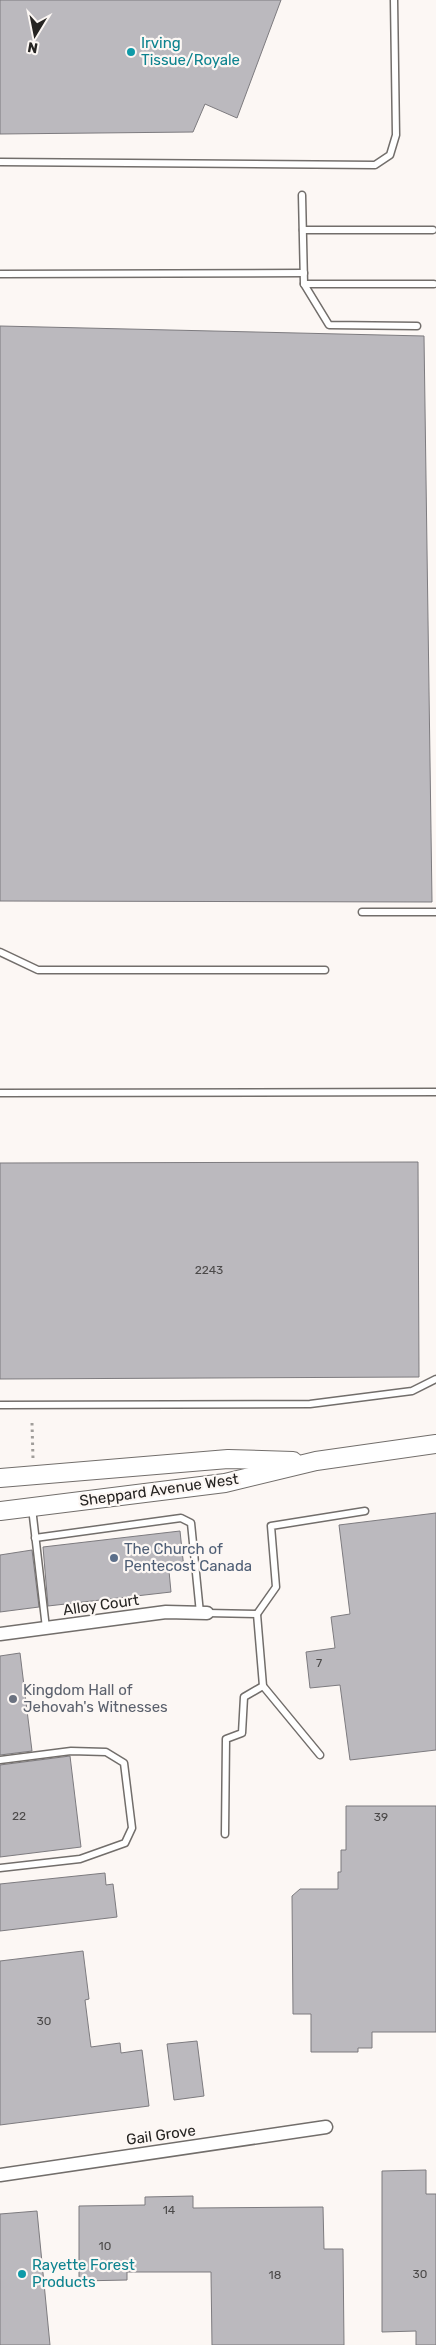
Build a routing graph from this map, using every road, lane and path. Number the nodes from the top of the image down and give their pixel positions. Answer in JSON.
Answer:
{"nodes":[{"id":1,"x":394,"y":0,"type":"edge"},
{"id":2,"x":0,"y":162,"type":"edge"},
{"id":3,"x":302,"y":195,"type":"dead end"},
{"id":4,"x":303,"y":230,"type":"junction"},
{"id":5,"x":433,"y":230,"type":"dead end"},
{"id":6,"x":304,"y":273,"type":"junction"},
{"id":7,"x":0,"y":274,"type":"edge"},
{"id":8,"x":304,"y":284,"type":"junction"},
{"id":9,"x":434,"y":284,"type":"dead end"},
{"id":10,"x":417,"y":326,"type":"dead end"},
{"id":11,"x":362,"y":912,"type":"dead end"},
{"id":12,"x":436,"y":912,"type":"edge"},
{"id":13,"x":0,"y":952,"type":"edge"},
{"id":14,"x":325,"y":970,"type":"dead end"},
{"id":15,"x":436,"y":1092,"type":"edge"},
{"id":16,"x":0,"y":1093,"type":"edge"},
{"id":17,"x":436,"y":1379,"type":"edge"},
{"id":18,"x":0,"y":1405,"type":"edge"},
{"id":19,"x":32,"y":1423,"type":"dead end"},
{"id":20,"x":436,"y":1444,"type":"edge"},
{"id":21,"x":316,"y":1461,"type":"junction"},
{"id":22,"x":33,"y":1462,"type":"dead end"},
{"id":23,"x":0,"y":1478,"type":"edge"},
{"id":24,"x":31,"y":1507,"type":"junction"},
{"id":25,"x":0,"y":1511,"type":"edge"},
{"id":26,"x":365,"y":1511,"type":"dead end"},
{"id":27,"x":35,"y":1538,"type":"junction"},
{"id":28,"x":203,"y":1613,"type":"junction"},
{"id":29,"x":257,"y":1614,"type":"junction"},
{"id":30,"x":46,"y":1628,"type":"junction"},
{"id":31,"x":0,"y":1634,"type":"edge"},
{"id":32,"x":264,"y":1686,"type":"junction"},
{"id":33,"x":320,"y":1755,"type":"dead end"},
{"id":34,"x":0,"y":1760,"type":"edge"},
{"id":35,"x":224,"y":1834,"type":"dead end"},
{"id":36,"x":0,"y":1868,"type":"edge"},
{"id":37,"x":326,"y":2127,"type":"dead end"},
{"id":38,"x":0,"y":2176,"type":"edge"}],
"edges":[{"from":1,"to":2,"type":"lane"},
{"from":3,"to":4,"type":"lane"},
{"from":4,"to":5,"type":"lane"},
{"from":4,"to":6,"type":"lane"},
{"from":6,"to":7,"type":"lane"},
{"from":6,"to":8,"type":"lane"},
{"from":8,"to":9,"type":"lane"},
{"from":8,"to":10,"type":"lane"},
{"from":11,"to":12,"type":"lane"},
{"from":13,"to":14,"type":"lane"},
{"from":15,"to":16,"type":"lane"},
{"from":17,"to":18,"type":"lane"},
{"from":19,"to":22,"type":"path"},
{"from":20,"to":21,"type":"main road","name":"Sheppard Avenue West"},
{"from":21,"to":23,"type":"main road","name":"Sheppard Avenue West"},
{"from":21,"to":24,"type":"main road","name":"Sheppard Avenue West"},
{"from":24,"to":25,"type":"main road","name":"Sheppard Avenue West"},
{"from":24,"to":27,"type":"lane"},
{"from":26,"to":29,"type":"lane"},
{"from":27,"to":28,"type":"lane"},
{"from":27,"to":30,"type":"lane"},
{"from":28,"to":29,"type":"lane"},
{"from":28,"to":30,"type":"street","name":"Alloy Court"},
{"from":29,"to":32,"type":"lane"},
{"from":30,"to":31,"type":"street","name":"Alloy Court"},
{"from":32,"to":33,"type":"lane"},
{"from":32,"to":35,"type":"lane"},
{"from":34,"to":36,"type":"lane"},
{"from":37,"to":38,"type":"street","name":"Gail Grove"}]}
